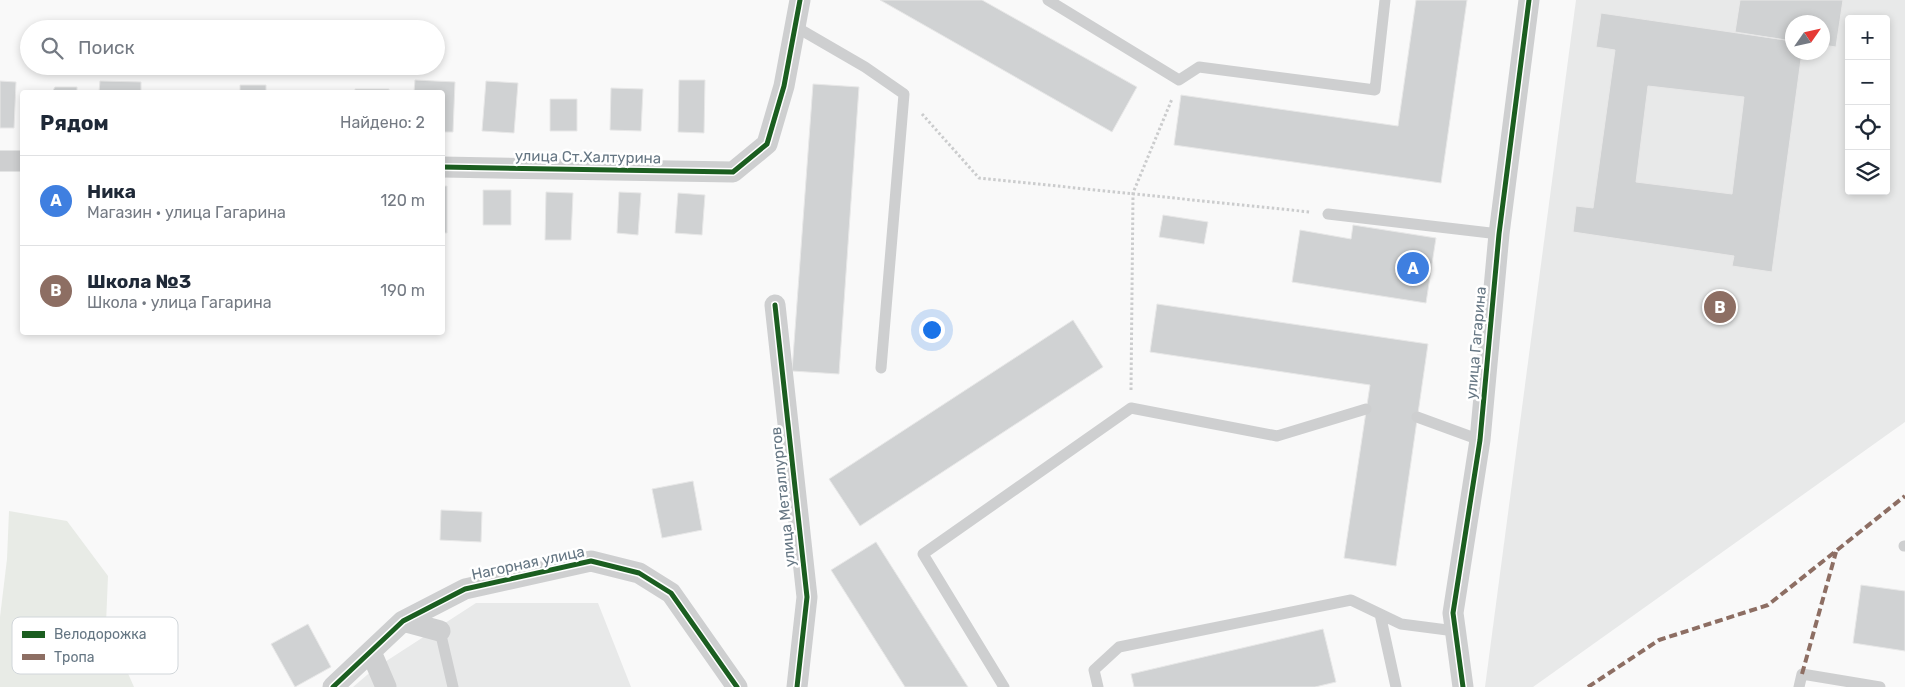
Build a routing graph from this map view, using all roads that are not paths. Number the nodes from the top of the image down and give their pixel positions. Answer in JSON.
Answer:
{"nodes":[{"id":1,"x":800,"y":0,"type":"edge"},
{"id":2,"x":1048,"y":0,"type":"edge"},
{"id":3,"x":1385,"y":0,"type":"edge"},
{"id":4,"x":1529,"y":0,"type":"edge"},
{"id":5,"x":796,"y":27,"type":"junction"},
{"id":6,"x":0,"y":161,"type":"edge"},
{"id":7,"x":20,"y":161,"type":"edge"},
{"id":8,"x":445,"y":167,"type":"edge"},
{"id":9,"x":1328,"y":214,"type":"road end"},
{"id":10,"x":1498,"y":234,"type":"junction"},
{"id":11,"x":775,"y":305,"type":"dead end"},
{"id":12,"x":881,"y":368,"type":"dead end"},
{"id":13,"x":1366,"y":409,"type":"dead end"},
{"id":14,"x":1417,"y":416,"type":"dead end"},
{"id":15,"x":1480,"y":440,"type":"junction"},
{"id":16,"x":1380,"y":614,"type":"junction"},
{"id":17,"x":404,"y":620,"type":"junction"},
{"id":18,"x":440,"y":631,"type":"joint"},
{"id":19,"x":1456,"y":631,"type":"junction"},
{"id":20,"x":371,"y":652,"type":"junction"},
{"id":21,"x":333,"y":687,"type":"edge"},
{"id":22,"x":386,"y":687,"type":"edge"},
{"id":23,"x":453,"y":687,"type":"edge"},
{"id":24,"x":737,"y":687,"type":"edge"},
{"id":25,"x":797,"y":687,"type":"edge"},
{"id":26,"x":1004,"y":687,"type":"edge"},
{"id":27,"x":1098,"y":687,"type":"edge"},
{"id":28,"x":1396,"y":687,"type":"edge"},
{"id":29,"x":1462,"y":687,"type":"edge"},
{"id":30,"x":1799,"y":687,"type":"edge"},
{"id":31,"x":1880,"y":687,"type":"edge"}],
"edges":[{"from":1,"to":5,"type":"street"},
{"from":2,"to":3,"type":"lane"},
{"from":4,"to":10,"type":"street","name":"улица Гагарина"},
{"from":5,"to":8,"type":"street","name":"улица Ст.Халтурина"},
{"from":5,"to":12,"type":"lane"},
{"from":6,"to":7,"type":"street"},
{"from":9,"to":10,"type":"lane"},
{"from":10,"to":15,"type":"street","name":"улица Гагарина"},
{"from":11,"to":25,"type":"street","name":"улица Металлургов"},
{"from":13,"to":26,"type":"lane"},
{"from":14,"to":15,"type":"lane"},
{"from":15,"to":19,"type":"street","name":"улица Гагарина"},
{"from":16,"to":19,"type":"lane"},
{"from":16,"to":27,"type":"lane"},
{"from":16,"to":28,"type":"lane"},
{"from":17,"to":18,"type":"street"},
{"from":17,"to":20,"type":"street","name":"Нагорная улица"},
{"from":17,"to":24,"type":"street","name":"Нагорная улица"},
{"from":18,"to":23,"type":"lane"},
{"from":19,"to":29,"type":"street","name":"улица Гагарина"},
{"from":20,"to":21,"type":"street","name":"Нагорная улица"},
{"from":20,"to":22,"type":"street"},
{"from":30,"to":31,"type":"lane"}]}
